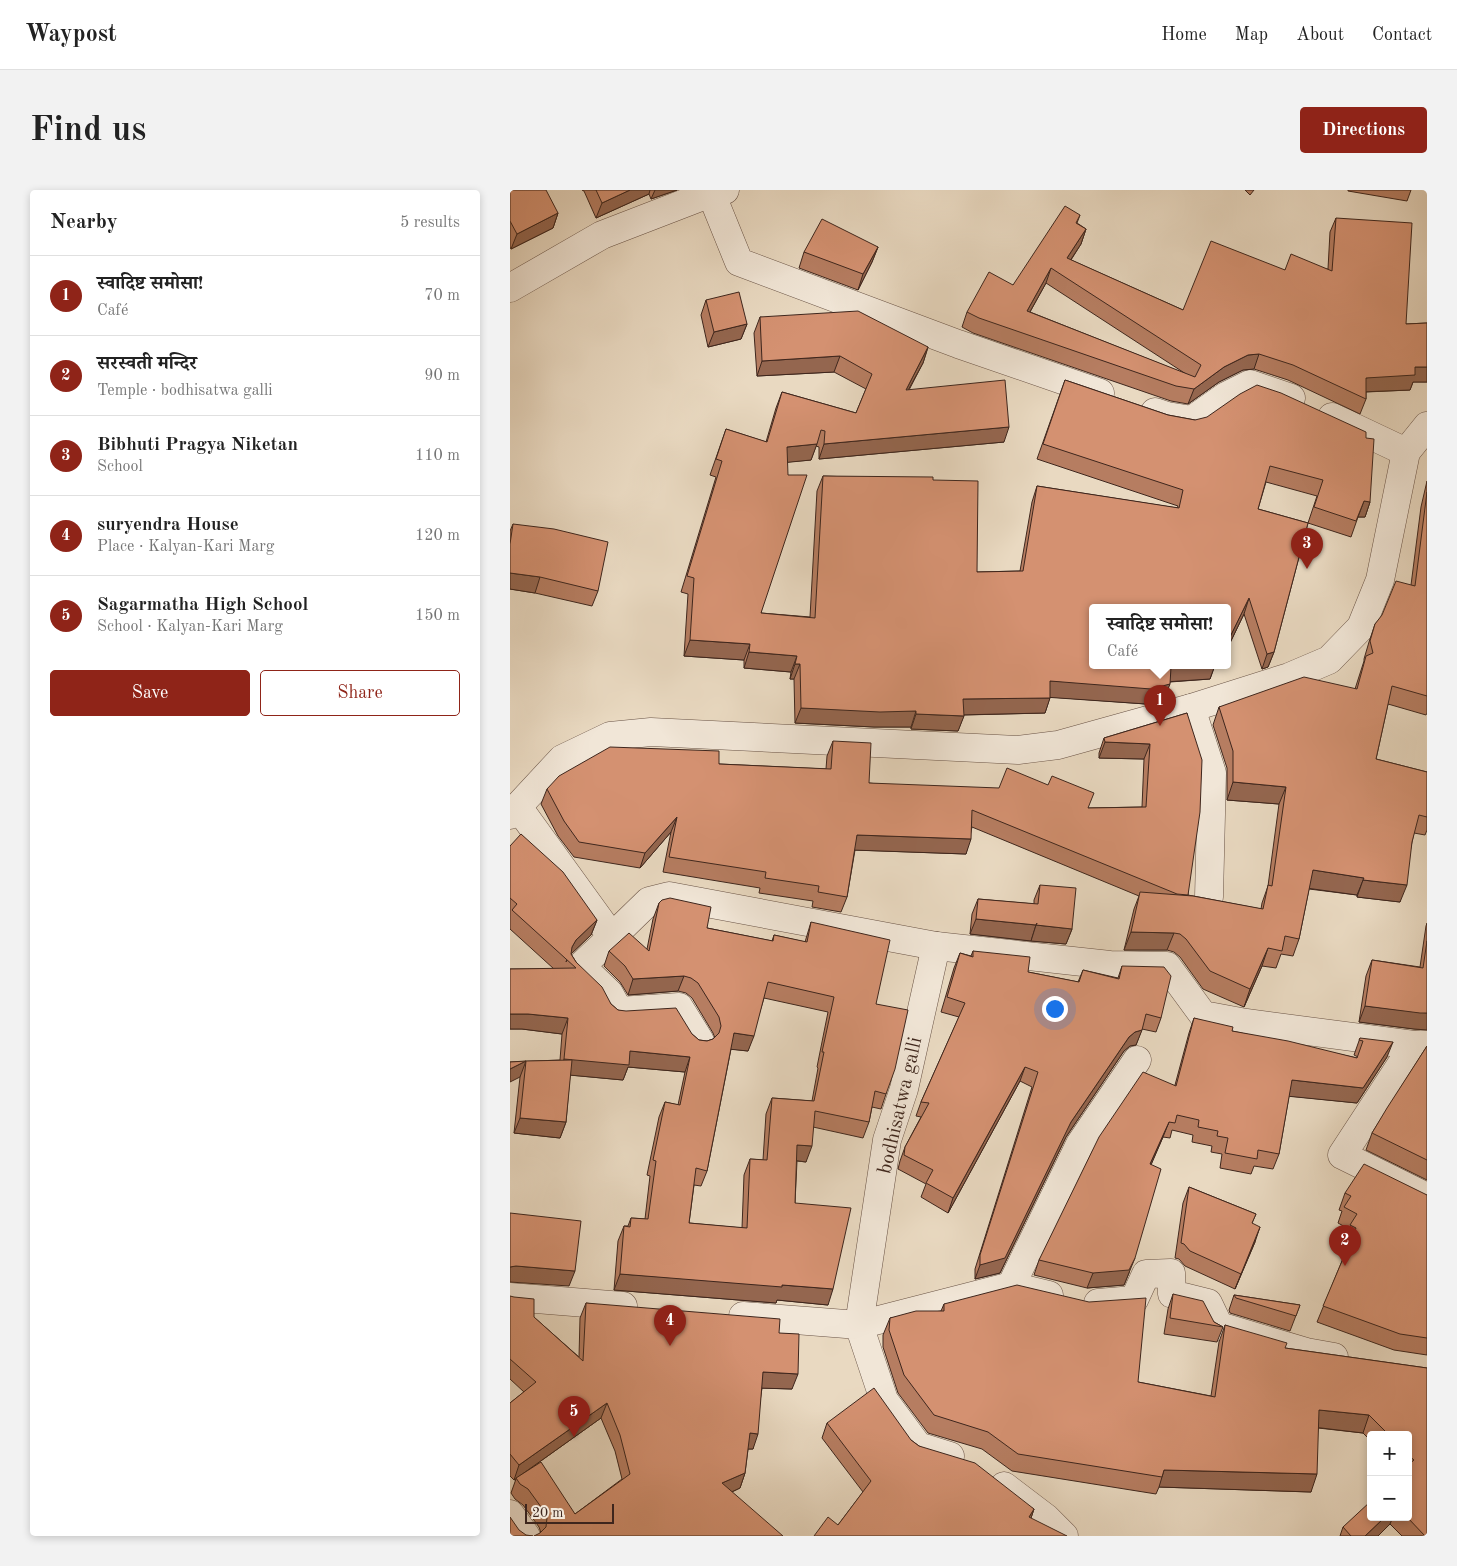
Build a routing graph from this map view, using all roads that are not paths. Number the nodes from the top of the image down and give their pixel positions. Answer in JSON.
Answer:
{"nodes":[{"id":1,"x":718,"y":192,"type":"edge"},
{"id":2,"x":510,"y":288,"type":"edge"},
{"id":3,"x":1427,"y":426,"type":"edge"},
{"id":4,"x":1406,"y":452,"type":"junction"},
{"id":5,"x":1191,"y":708,"type":"junction"},
{"id":6,"x":514,"y":811,"type":"edge"},
{"id":7,"x":1209,"y":897,"type":"edge"},
{"id":8,"x":612,"y":937,"type":"junction"},
{"id":9,"x":936,"y":946,"type":"junction"},
{"id":10,"x":700,"y":1041,"type":"edge"},
{"id":11,"x":1421,"y":1045,"type":"edge"},
{"id":12,"x":1137,"y":1060,"type":"dead end"},
{"id":13,"x":1427,"y":1197,"type":"edge"},
{"id":14,"x":1011,"y":1286,"type":"junction"},
{"id":15,"x":510,"y":1297,"type":"edge"},
{"id":16,"x":646,"y":1308,"type":"edge"},
{"id":17,"x":714,"y":1314,"type":"edge"},
{"id":18,"x":859,"y":1325,"type":"junction"},
{"id":19,"x":1362,"y":1361,"type":"edge"},
{"id":20,"x":510,"y":1514,"type":"edge"},
{"id":21,"x":1048,"y":1530,"type":"edge"},
{"id":22,"x":526,"y":1536,"type":"edge"}],
"edges":[{"from":1,"to":2,"type":"street"},
{"from":1,"to":4,"type":"street"},
{"from":3,"to":4,"type":"street"},
{"from":4,"to":5,"type":"street"},
{"from":5,"to":6,"type":"street"},
{"from":5,"to":7,"type":"street"},
{"from":6,"to":8,"type":"street"},
{"from":8,"to":9,"type":"street"},
{"from":8,"to":10,"type":"street"},
{"from":9,"to":11,"type":"street"},
{"from":9,"to":18,"type":"street","name":"bodhisatwa galli"},
{"from":11,"to":13,"type":"street"},
{"from":12,"to":14,"type":"street"},
{"from":14,"to":18,"type":"street"},
{"from":14,"to":19,"type":"street"},
{"from":15,"to":16,"type":"street"},
{"from":17,"to":18,"type":"street"},
{"from":18,"to":21,"type":"street","name":"bodhisatwa galli"},
{"from":20,"to":22,"type":"street"}]}
